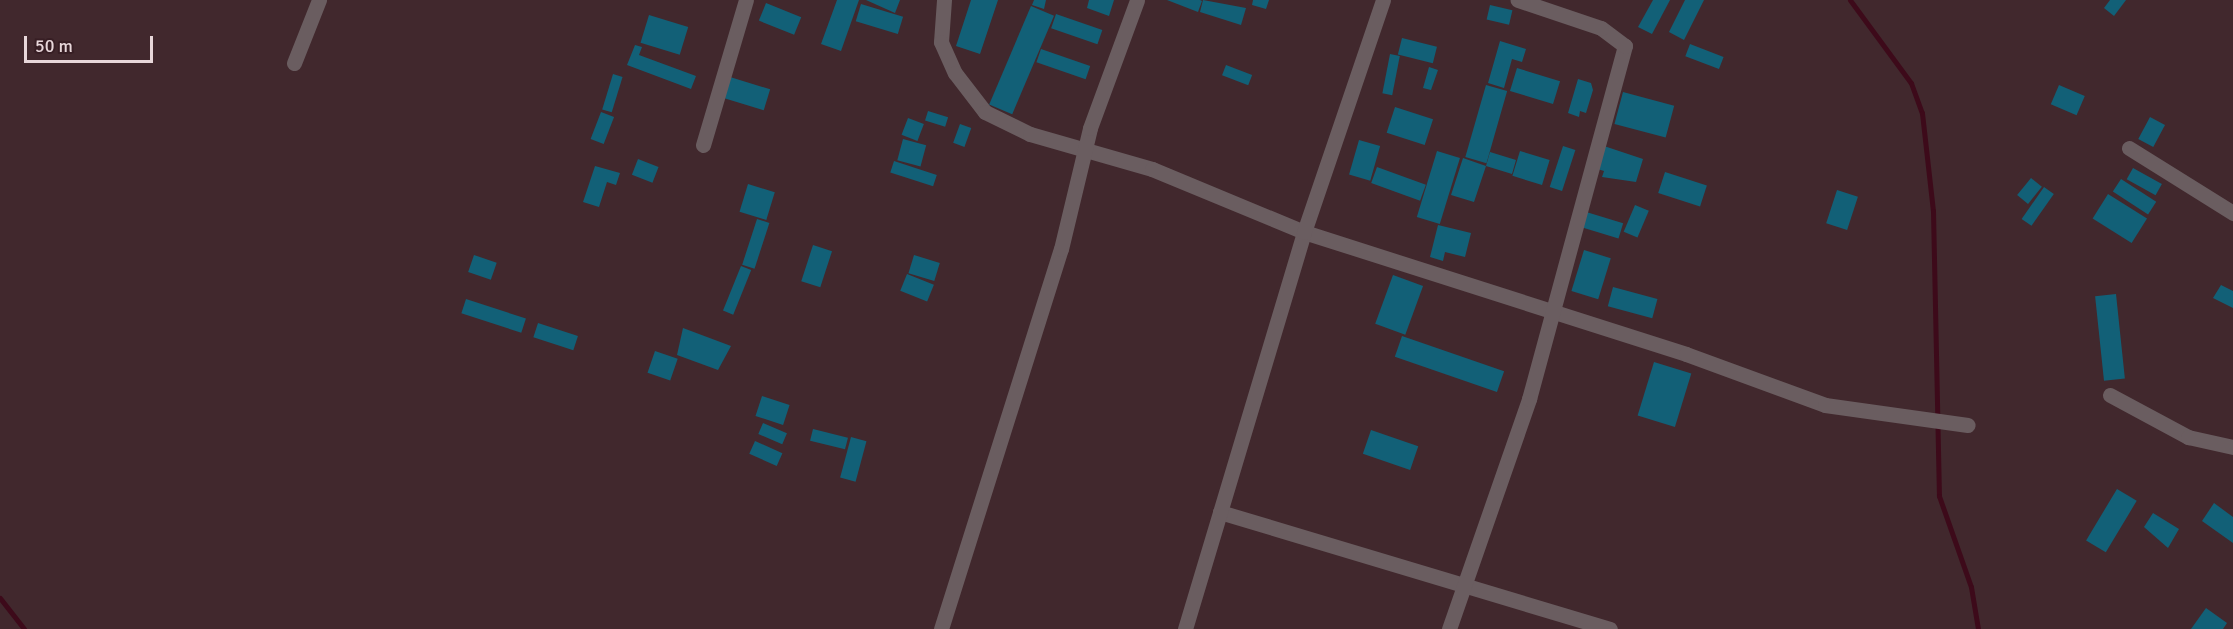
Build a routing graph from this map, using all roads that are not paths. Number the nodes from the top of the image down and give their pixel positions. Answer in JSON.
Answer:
{"nodes":[{"id":1,"x":319,"y":0,"type":"edge"},
{"id":2,"x":746,"y":0,"type":"edge"},
{"id":3,"x":944,"y":0,"type":"edge"},
{"id":4,"x":1137,"y":0,"type":"edge"},
{"id":5,"x":1383,"y":0,"type":"edge"},
{"id":6,"x":1518,"y":0,"type":"edge"},
{"id":7,"x":294,"y":63,"type":"dead end"},
{"id":8,"x":703,"y":145,"type":"dead end"},
{"id":9,"x":2129,"y":148,"type":"dead end"},
{"id":10,"x":1086,"y":151,"type":"junction"},
{"id":11,"x":2233,"y":213,"type":"edge"},
{"id":12,"x":1304,"y":232,"type":"junction"},
{"id":13,"x":1552,"y":311,"type":"junction"},
{"id":14,"x":2110,"y":395,"type":"dead end"},
{"id":15,"x":1968,"y":425,"type":"dead end"},
{"id":16,"x":2233,"y":447,"type":"edge"},
{"id":17,"x":1220,"y":512,"type":"junction"},
{"id":18,"x":1466,"y":583,"type":"junction"},
{"id":19,"x":941,"y":629,"type":"edge"},
{"id":20,"x":1185,"y":629,"type":"edge"},
{"id":21,"x":1449,"y":629,"type":"edge"},
{"id":22,"x":1610,"y":629,"type":"edge"}],
"edges":[{"from":1,"to":7,"type":"street"},
{"from":2,"to":8,"type":"street"},
{"from":3,"to":10,"type":"street"},
{"from":4,"to":10,"type":"street"},
{"from":5,"to":12,"type":"street"},
{"from":6,"to":13,"type":"street"},
{"from":9,"to":11,"type":"street"},
{"from":10,"to":12,"type":"street"},
{"from":10,"to":19,"type":"street"},
{"from":12,"to":13,"type":"street"},
{"from":12,"to":17,"type":"street"},
{"from":13,"to":15,"type":"street"},
{"from":13,"to":18,"type":"street"},
{"from":14,"to":16,"type":"street"},
{"from":17,"to":18,"type":"street"},
{"from":17,"to":20,"type":"street"},
{"from":18,"to":21,"type":"street"},
{"from":18,"to":22,"type":"street"}]}
